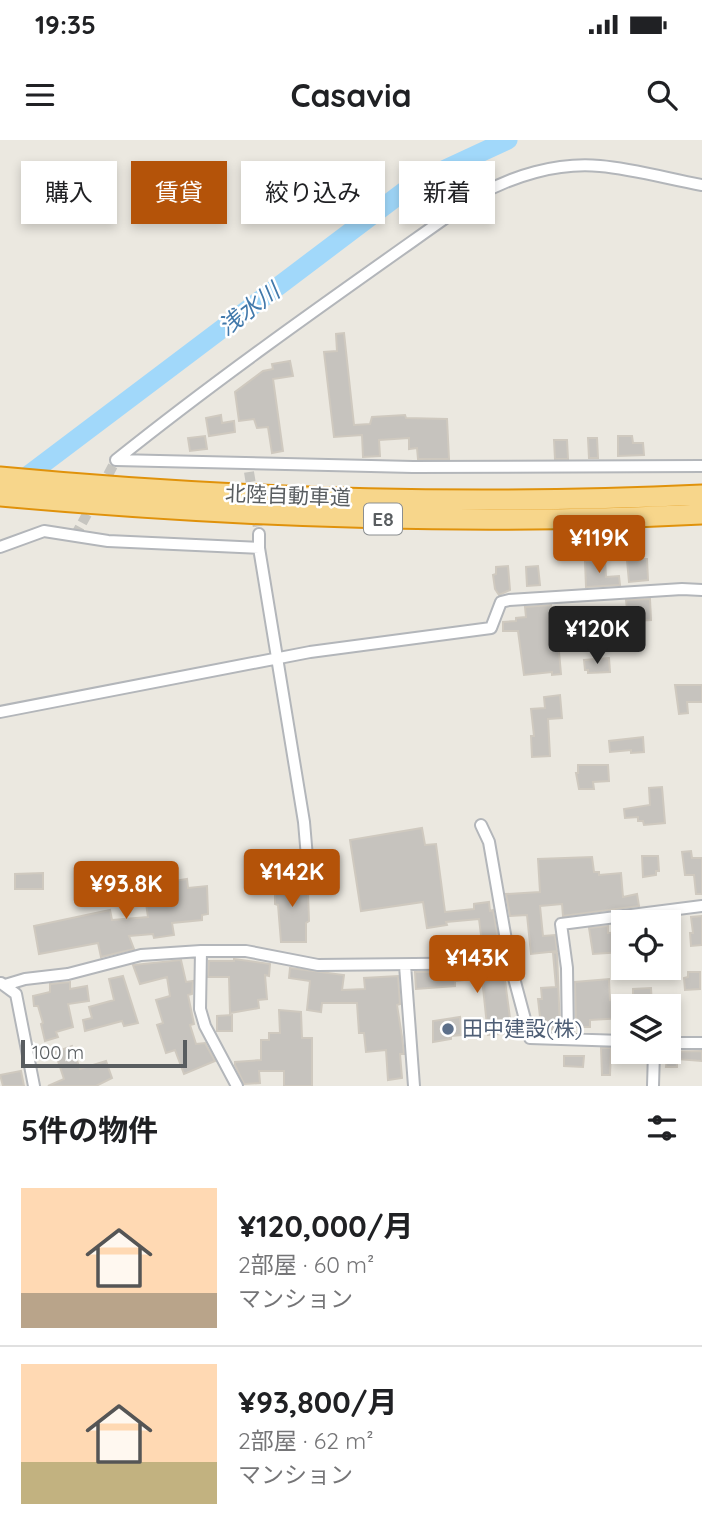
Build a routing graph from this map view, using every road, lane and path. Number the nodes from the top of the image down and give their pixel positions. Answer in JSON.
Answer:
{"nodes":[{"id":1,"x":702,"y":185,"type":"edge"},
{"id":2,"x":702,"y":466,"type":"edge"},
{"id":3,"x":0,"y":477,"type":"edge"},
{"id":4,"x":702,"y":495,"type":"edge"},
{"id":5,"x":0,"y":496,"type":"edge"},
{"id":6,"x":702,"y":514,"type":"edge"},
{"id":7,"x":259,"y":534,"type":"tunnel mouth"},
{"id":8,"x":0,"y":547,"type":"edge"},
{"id":9,"x":259,"y":548,"type":"junction"},
{"id":10,"x":702,"y":590,"type":"edge"},
{"id":11,"x":278,"y":659,"type":"junction"},
{"id":12,"x":0,"y":712,"type":"edge"},
{"id":13,"x":481,"y":825,"type":"dead end"},
{"id":14,"x":309,"y":881,"type":"dead end"},
{"id":15,"x":702,"y":906,"type":"edge"},
{"id":16,"x":201,"y":951,"type":"junction"},
{"id":17,"x":510,"y":962,"type":"junction"},
{"id":18,"x":405,"y":964,"type":"junction"},
{"id":19,"x":2,"y":984,"type":"edge"},
{"id":20,"x":568,"y":1038,"type":"junction"},
{"id":21,"x":611,"y":1040,"type":"edge"},
{"id":22,"x":681,"y":1043,"type":"edge"},
{"id":23,"x":702,"y":1043,"type":"edge"},
{"id":24,"x":653,"y":1064,"type":"edge"},
{"id":25,"x":34,"y":1086,"type":"edge"},
{"id":26,"x":237,"y":1086,"type":"edge"},
{"id":27,"x":414,"y":1086,"type":"edge"},
{"id":28,"x":653,"y":1086,"type":"edge"}],
"edges":[{"from":1,"to":2,"type":"street"},
{"from":3,"to":4,"type":"highway","name":"北陸自動車道","number":"E8"},
{"from":5,"to":6,"type":"highway","name":"北陸自動車道","number":"E8"},
{"from":7,"to":9,"type":"street"},
{"from":8,"to":9,"type":"street"},
{"from":9,"to":11,"type":"street"},
{"from":10,"to":11,"type":"street"},
{"from":11,"to":12,"type":"street"},
{"from":11,"to":14,"type":"street"},
{"from":13,"to":17,"type":"street"},
{"from":15,"to":20,"type":"street"},
{"from":16,"to":18,"type":"street"},
{"from":16,"to":19,"type":"street"},
{"from":16,"to":26,"type":"street"},
{"from":17,"to":18,"type":"street"},
{"from":17,"to":20,"type":"street"},
{"from":18,"to":27,"type":"street"},
{"from":19,"to":25,"type":"street"},
{"from":20,"to":21,"type":"street"},
{"from":22,"to":23,"type":"street"},
{"from":24,"to":28,"type":"street"}]}
